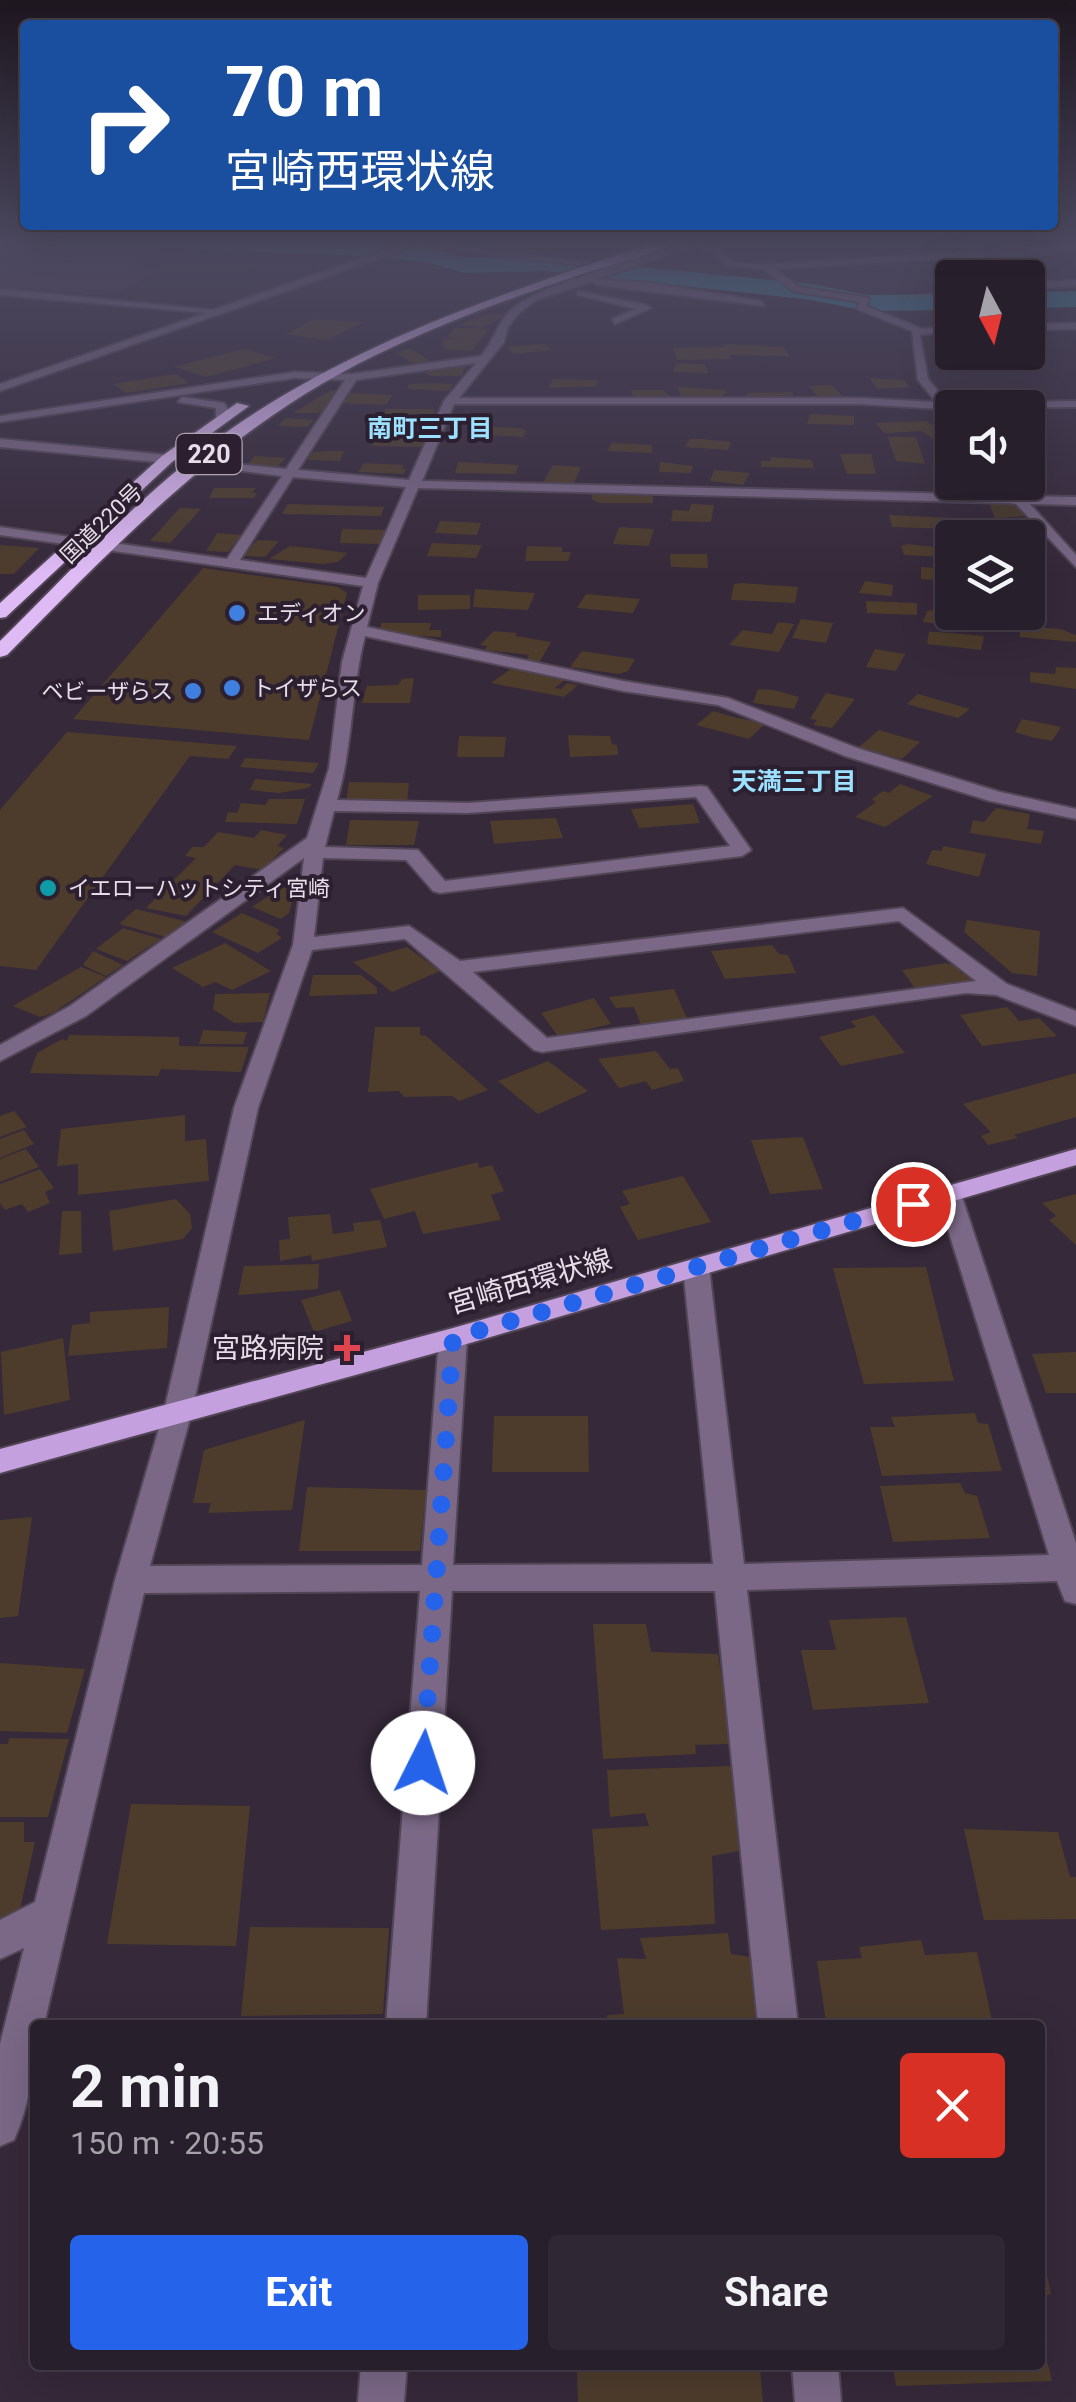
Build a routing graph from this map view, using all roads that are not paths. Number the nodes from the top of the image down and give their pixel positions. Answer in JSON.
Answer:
{"nodes":[{"id":1,"x":102,"y":352,"type":"edge"},
{"id":2,"x":342,"y":352,"type":"edge"},
{"id":3,"x":373,"y":352,"type":"edge"},
{"id":4,"x":488,"y":352,"type":"edge"},
{"id":5,"x":918,"y":352,"type":"edge"},
{"id":6,"x":481,"y":359,"type":"junction"},
{"id":7,"x":296,"y":375,"type":"junction"},
{"id":8,"x":352,"y":377,"type":"junction"},
{"id":9,"x":320,"y":378,"type":"junction"},
{"id":10,"x":280,"y":383,"type":"junction"},
{"id":11,"x":0,"y":388,"type":"edge"},
{"id":12,"x":935,"y":394,"type":"edge"},
{"id":13,"x":166,"y":399,"type":"junction"},
{"id":14,"x":450,"y":400,"type":"junction"},
{"id":15,"x":1076,"y":404,"type":"edge"},
{"id":16,"x":1045,"y":405,"type":"edge"},
{"id":17,"x":935,"y":408,"type":"edge"},
{"id":18,"x":220,"y":420,"type":"junction"},
{"id":19,"x":0,"y":422,"type":"edge"},
{"id":20,"x":0,"y":442,"type":"edge"},
{"id":21,"x":167,"y":459,"type":"junction"},
{"id":22,"x":196,"y":464,"type":"junction"},
{"id":23,"x":287,"y":473,"type":"junction"},
{"id":24,"x":414,"y":485,"type":"junction"},
{"id":25,"x":935,"y":498,"type":"edge"},
{"id":26,"x":1016,"y":500,"type":"joint"},
{"id":27,"x":1076,"y":501,"type":"edge"},
{"id":28,"x":0,"y":531,"type":"edge"},
{"id":29,"x":76,"y":541,"type":"junction"},
{"id":30,"x":109,"y":546,"type":"junction"},
{"id":31,"x":232,"y":562,"type":"junction"},
{"id":32,"x":1076,"y":562,"type":"edge"},
{"id":33,"x":371,"y":584,"type":"junction"},
{"id":34,"x":0,"y":613,"type":"edge"},
{"id":35,"x":358,"y":630,"type":"junction"},
{"id":36,"x":0,"y":651,"type":"edge"},
{"id":37,"x":326,"y":806,"type":"junction"},
{"id":38,"x":1076,"y":814,"type":"edge"},
{"id":39,"x":316,"y":846,"type":"junction"},
{"id":40,"x":303,"y":945,"type":"junction"},
{"id":41,"x":456,"y":968,"type":"junction"},
{"id":42,"x":999,"y":989,"type":"junction"},
{"id":43,"x":1076,"y":1019,"type":"edge"},
{"id":44,"x":0,"y":1054,"type":"edge"},
{"id":45,"x":1076,"y":1156,"type":"edge"},
{"id":46,"x":949,"y":1194,"type":"junction"},
{"id":47,"x":696,"y":1267,"type":"junction"},
{"id":48,"x":453,"y":1338,"type":"junction"},
{"id":49,"x":178,"y":1410,"type":"junction"},
{"id":50,"x":0,"y":1460,"type":"edge"},
{"id":51,"x":1074,"y":1575,"type":"edge"},
{"id":52,"x":436,"y":1576,"type":"junction"},
{"id":53,"x":131,"y":1580,"type":"junction"},
{"id":54,"x":731,"y":1580,"type":"junction"},
{"id":55,"x":50,"y":1914,"type":"junction"},
{"id":56,"x":0,"y":1940,"type":"edge"},
{"id":57,"x":406,"y":2020,"type":"edge"},
{"id":58,"x":777,"y":2020,"type":"edge"},
{"id":59,"x":0,"y":2126,"type":"edge"},
{"id":60,"x":384,"y":2370,"type":"edge"},
{"id":61,"x":815,"y":2370,"type":"edge"},
{"id":62,"x":382,"y":2402,"type":"edge"},
{"id":63,"x":818,"y":2402,"type":"edge"}],
"edges":[{"from":1,"to":11,"type":"street"},
{"from":2,"to":7,"type":"highway","name":"国道220号","number":"220"},
{"from":3,"to":9,"type":"highway","name":"国道220号","number":"220"},
{"from":4,"to":6,"type":"street"},
{"from":5,"to":12,"type":"street"},
{"from":6,"to":8,"type":"street"},
{"from":6,"to":14,"type":"street"},
{"from":7,"to":9,"type":"street"},
{"from":7,"to":10,"type":"highway","name":"国道220号","number":"220"},
{"from":7,"to":19,"type":"street"},
{"from":8,"to":9,"type":"street"},
{"from":8,"to":23,"type":"street"},
{"from":9,"to":10,"type":"street"},
{"from":9,"to":22,"type":"highway","name":"国道220号","number":"220"},
{"from":10,"to":13,"type":"street"},
{"from":10,"to":18,"type":"highway","name":"国道220号","number":"220"},
{"from":13,"to":18,"type":"street"},
{"from":13,"to":19,"type":"street"},
{"from":14,"to":17,"type":"street"},
{"from":14,"to":24,"type":"street"},
{"from":15,"to":16,"type":"street"},
{"from":18,"to":21,"type":"highway","name":"国道220号","number":"220"},
{"from":20,"to":21,"type":"street"},
{"from":21,"to":29,"type":"highway","name":"国道220号","number":"220"},
{"from":22,"to":23,"type":"street"},
{"from":22,"to":30,"type":"highway","name":"国道220号","number":"220"},
{"from":23,"to":24,"type":"street"},
{"from":23,"to":31,"type":"street"},
{"from":24,"to":25,"type":"street"},
{"from":24,"to":33,"type":"street"},
{"from":26,"to":27,"type":"street"},
{"from":26,"to":32,"type":"street"},
{"from":28,"to":29,"type":"street"},
{"from":29,"to":30,"type":"street"},
{"from":29,"to":34,"type":"highway","name":"国道220号","number":"220"},
{"from":30,"to":31,"type":"street"},
{"from":30,"to":36,"type":"highway","name":"国道220号","number":"220"},
{"from":31,"to":33,"type":"street"},
{"from":33,"to":35,"type":"street"},
{"from":35,"to":37,"type":"street"},
{"from":35,"to":38,"type":"street"},
{"from":37,"to":39,"type":"street"},
{"from":37,"to":39,"type":"street"},
{"from":39,"to":40,"type":"street"},
{"from":39,"to":44,"type":"street"},
{"from":40,"to":41,"type":"street"},
{"from":40,"to":49,"type":"street"},
{"from":41,"to":42,"type":"street"},
{"from":41,"to":42,"type":"street"},
{"from":42,"to":43,"type":"street"},
{"from":45,"to":46,"type":"main road","name":"宮崎西環状線"},
{"from":46,"to":47,"type":"main road","name":"宮崎西環状線"},
{"from":46,"to":51,"type":"street"},
{"from":47,"to":48,"type":"main road","name":"宮崎西環状線"},
{"from":47,"to":54,"type":"street"},
{"from":48,"to":49,"type":"main road","name":"宮崎西環状線"},
{"from":48,"to":52,"type":"street"},
{"from":49,"to":50,"type":"main road","name":"宮崎西環状線"},
{"from":49,"to":53,"type":"street"},
{"from":51,"to":54,"type":"street"},
{"from":52,"to":53,"type":"street"},
{"from":52,"to":54,"type":"street"},
{"from":52,"to":57,"type":"street"},
{"from":53,"to":55,"type":"street"},
{"from":54,"to":58,"type":"street"},
{"from":55,"to":56,"type":"street"},
{"from":55,"to":59,"type":"street"},
{"from":60,"to":62,"type":"street"},
{"from":61,"to":63,"type":"street"}]}
